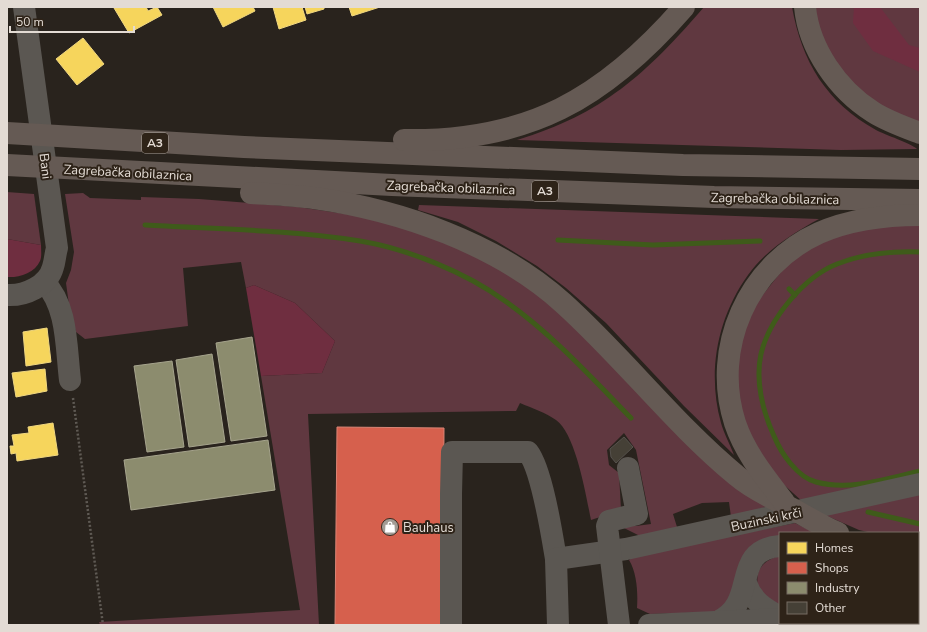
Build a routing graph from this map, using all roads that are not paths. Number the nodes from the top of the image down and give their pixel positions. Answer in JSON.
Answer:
{"nodes":[{"id":1,"x":24,"y":7,"type":"edge"},
{"id":2,"x":684,"y":7,"type":"edge"},
{"id":3,"x":805,"y":7,"type":"edge"},
{"id":4,"x":7,"y":133,"type":"edge"},
{"id":5,"x":920,"y":133,"type":"edge"},
{"id":6,"x":244,"y":147,"type":"junction"},
{"id":7,"x":9,"y":165,"type":"edge"},
{"id":8,"x":920,"y":169,"type":"edge"},
{"id":9,"x":170,"y":174,"type":"junction"},
{"id":10,"x":920,"y":200,"type":"edge"},
{"id":11,"x":920,"y":215,"type":"edge"},
{"id":12,"x":44,"y":282,"type":"junction"},
{"id":13,"x":7,"y":295,"type":"edge"},
{"id":14,"x":70,"y":380,"type":"road end"},
{"id":15,"x":628,"y":468,"type":"dead end"},
{"id":16,"x":920,"y":484,"type":"edge"},
{"id":17,"x":787,"y":506,"type":"junction"},
{"id":18,"x":836,"y":532,"type":"edge"},
{"id":19,"x":779,"y":546,"type":"edge"},
{"id":20,"x":611,"y":551,"type":"junction"},
{"id":21,"x":556,"y":559,"type":"junction"},
{"id":22,"x":746,"y":582,"type":"junction"},
{"id":23,"x":779,"y":617,"type":"edge"},
{"id":24,"x":779,"y":618,"type":"edge"},
{"id":25,"x":717,"y":622,"type":"junction"},
{"id":26,"x":451,"y":625,"type":"edge"},
{"id":27,"x":558,"y":625,"type":"edge"},
{"id":28,"x":619,"y":625,"type":"edge"},
{"id":29,"x":649,"y":625,"type":"edge"}],
"edges":[{"from":1,"to":12,"type":"street","name":"Bani"},
{"from":2,"to":6,"type":"highway"},
{"from":3,"to":5,"type":"highway"},
{"from":4,"to":6,"type":"highway","number":"A3"},
{"from":6,"to":8,"type":"highway","number":"A3"},
{"from":7,"to":9,"type":"highway","name":"Zagrebačka obilaznica","number":"A3"},
{"from":9,"to":10,"type":"highway","name":"Zagrebačka obilaznica","number":"A3"},
{"from":9,"to":17,"type":"highway"},
{"from":11,"to":17,"type":"highway"},
{"from":12,"to":13,"type":"street","name":"Bani"},
{"from":12,"to":14,"type":"street"},
{"from":15,"to":20,"type":"street"},
{"from":16,"to":20,"type":"street","name":"Buzinski krči"},
{"from":17,"to":18,"type":"highway"},
{"from":19,"to":22,"type":"street"},
{"from":20,"to":21,"type":"street","name":"Buzinski krči"},
{"from":20,"to":28,"type":"street"},
{"from":21,"to":26,"type":"street"},
{"from":21,"to":27,"type":"street"},
{"from":22,"to":23,"type":"street"},
{"from":22,"to":25,"type":"street"},
{"from":24,"to":25,"type":"street"},
{"from":25,"to":29,"type":"street"}]}
